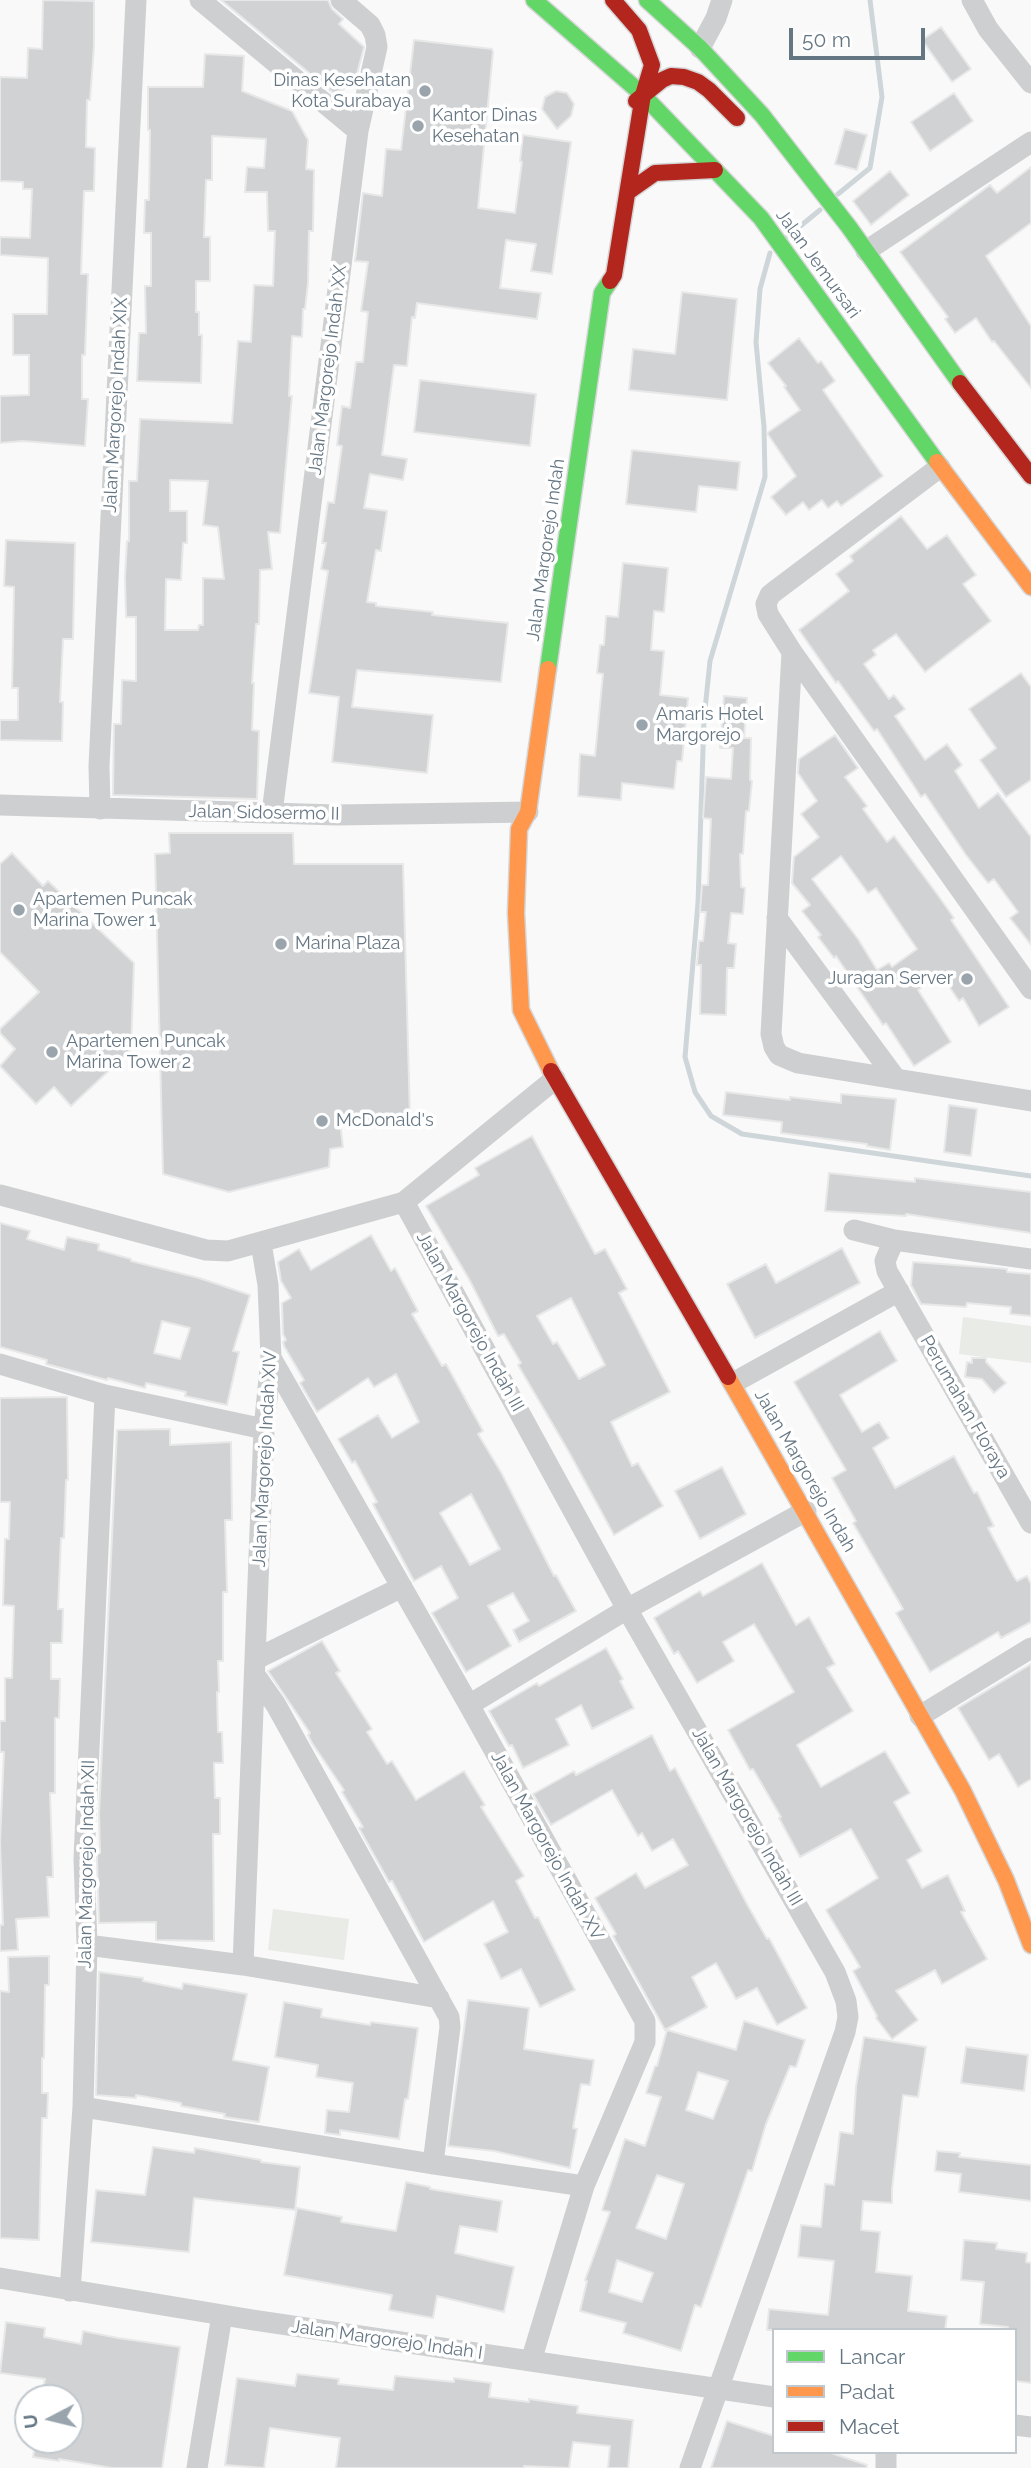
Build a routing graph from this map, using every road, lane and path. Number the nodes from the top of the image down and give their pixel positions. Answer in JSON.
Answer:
{"nodes":[{"id":1,"x":136,"y":0,"type":"edge"},
{"id":2,"x":200,"y":0,"type":"edge"},
{"id":3,"x":341,"y":0,"type":"edge"},
{"id":4,"x":534,"y":0,"type":"edge"},
{"id":5,"x":613,"y":0,"type":"edge"},
{"id":6,"x":647,"y":0,"type":"edge"},
{"id":7,"x":722,"y":0,"type":"edge"},
{"id":8,"x":972,"y":0,"type":"edge"},
{"id":9,"x":701,"y":48,"type":"junction"},
{"id":10,"x":1031,"y":83,"type":"edge"},
{"id":11,"x":643,"y":94,"type":"junction"},
{"id":12,"x":620,"y":117,"type":"dead end"},
{"id":13,"x":358,"y":131,"type":"junction"},
{"id":14,"x":750,"y":132,"type":"dead end"},
{"id":15,"x":1031,"y":142,"type":"edge"},
{"id":16,"x":715,"y":170,"type":"junction"},
{"id":17,"x":628,"y":192,"type":"junction"},
{"id":18,"x":862,"y":258,"type":"junction"},
{"id":19,"x":594,"y":274,"type":"dead end"},
{"id":20,"x":602,"y":293,"type":"junction"},
{"id":21,"x":940,"y":467,"type":"junction"},
{"id":22,"x":1031,"y":476,"type":"edge"},
{"id":23,"x":1031,"y":587,"type":"edge"},
{"id":24,"x":792,"y":652,"type":"junction"},
{"id":25,"x":0,"y":805,"type":"edge"},
{"id":26,"x":100,"y":809,"type":"junction"},
{"id":27,"x":528,"y":812,"type":"junction"},
{"id":28,"x":272,"y":813,"type":"junction"},
{"id":29,"x":777,"y":918,"type":"junction"},
{"id":30,"x":1031,"y":989,"type":"edge"},
{"id":31,"x":555,"y":1079,"type":"junction"},
{"id":32,"x":896,"y":1079,"type":"junction"},
{"id":33,"x":1031,"y":1101,"type":"edge"},
{"id":34,"x":0,"y":1195,"type":"edge"},
{"id":35,"x":404,"y":1202,"type":"junction"},
{"id":36,"x":854,"y":1230,"type":"dead end"},
{"id":37,"x":894,"y":1240,"type":"junction"},
{"id":38,"x":261,"y":1243,"type":"junction"},
{"id":39,"x":1031,"y":1259,"type":"edge"},
{"id":40,"x":899,"y":1291,"type":"junction"},
{"id":41,"x":271,"y":1358,"type":"junction"},
{"id":42,"x":0,"y":1364,"type":"edge"},
{"id":43,"x":733,"y":1383,"type":"junction"},
{"id":44,"x":105,"y":1395,"type":"junction"},
{"id":45,"x":264,"y":1429,"type":"junction"},
{"id":46,"x":806,"y":1511,"type":"junction"},
{"id":47,"x":1031,"y":1523,"type":"edge"},
{"id":48,"x":401,"y":1587,"type":"junction"},
{"id":49,"x":627,"y":1609,"type":"junction"},
{"id":50,"x":1031,"y":1648,"type":"edge"},
{"id":51,"x":256,"y":1667,"type":"junction"},
{"id":52,"x":469,"y":1705,"type":"junction"},
{"id":53,"x":920,"y":1716,"type":"junction"},
{"id":54,"x":87,"y":1945,"type":"junction"},
{"id":55,"x":1031,"y":1945,"type":"edge"},
{"id":56,"x":243,"y":1965,"type":"junction"},
{"id":57,"x":439,"y":1998,"type":"junction"},
{"id":58,"x":83,"y":2107,"type":"junction"},
{"id":59,"x":433,"y":2165,"type":"junction"},
{"id":60,"x":584,"y":2186,"type":"junction"},
{"id":61,"x":0,"y":2278,"type":"edge"},
{"id":62,"x":70,"y":2291,"type":"junction"},
{"id":63,"x":222,"y":2315,"type":"junction"},
{"id":64,"x":531,"y":2361,"type":"junction"},
{"id":65,"x":717,"y":2390,"type":"junction"},
{"id":66,"x":772,"y":2397,"type":"edge"},
{"id":67,"x":197,"y":2468,"type":"edge"},
{"id":68,"x":690,"y":2468,"type":"edge"}],
"edges":[{"from":1,"to":26,"type":"street","name":"Jalan Margorejo Indah XIX"},
{"from":2,"to":13,"type":"street"},
{"from":3,"to":13,"type":"street","name":"Jalan Margorejo Indah XX"},
{"from":4,"to":11,"type":"main road","name":"Jalan Jemursari"},
{"from":5,"to":11,"type":"main road","name":"Jalan Margorejo Indah"},
{"from":6,"to":9,"type":"main road"},
{"from":7,"to":9,"type":"street"},
{"from":8,"to":10,"type":"street"},
{"from":9,"to":18,"type":"main road"},
{"from":11,"to":12,"type":"main road"},
{"from":11,"to":14,"type":"main road"},
{"from":11,"to":16,"type":"main road","name":"Jalan Jemursari"},
{"from":11,"to":17,"type":"main road","name":"Jalan Margorejo Indah"},
{"from":13,"to":28,"type":"street","name":"Jalan Margorejo Indah XX"},
{"from":15,"to":18,"type":"street"},
{"from":16,"to":17,"type":"main road"},
{"from":16,"to":21,"type":"main road","name":"Jalan Jemursari"},
{"from":17,"to":20,"type":"main road","name":"Jalan Margorejo Indah"},
{"from":18,"to":22,"type":"main road"},
{"from":19,"to":20,"type":"main road"},
{"from":20,"to":27,"type":"main road","name":"Jalan Margorejo Indah"},
{"from":21,"to":23,"type":"main road","name":"Jalan Jemursari"},
{"from":21,"to":24,"type":"street"},
{"from":24,"to":29,"type":"street"},
{"from":24,"to":30,"type":"street"},
{"from":25,"to":26,"type":"street","name":"Jalan Sidosermo II"},
{"from":26,"to":28,"type":"street","name":"Jalan Sidosermo II"},
{"from":27,"to":28,"type":"street","name":"Jalan Sidosermo II"},
{"from":27,"to":31,"type":"main road","name":"Jalan Margorejo Indah"},
{"from":29,"to":32,"type":"street"},
{"from":29,"to":32,"type":"street"},
{"from":31,"to":35,"type":"street"},
{"from":31,"to":43,"type":"main road","name":"Jalan Margorejo Indah"},
{"from":32,"to":33,"type":"street"},
{"from":34,"to":38,"type":"street"},
{"from":35,"to":38,"type":"street"},
{"from":35,"to":49,"type":"street","name":"Jalan Margorejo Indah III"},
{"from":36,"to":37,"type":"street"},
{"from":37,"to":39,"type":"street"},
{"from":37,"to":40,"type":"street","name":"Perumahan Floraya"},
{"from":38,"to":41,"type":"street","name":"Jalan Margorejo Indah XIV"},
{"from":40,"to":43,"type":"street"},
{"from":40,"to":47,"type":"street","name":"Perumahan Floraya"},
{"from":41,"to":45,"type":"street","name":"Jalan Margorejo Indah XIV"},
{"from":41,"to":48,"type":"street","name":"Jalan Margorejo Indah XV"},
{"from":42,"to":44,"type":"street"},
{"from":43,"to":46,"type":"main road","name":"Jalan Margorejo Indah"},
{"from":44,"to":45,"type":"street"},
{"from":44,"to":54,"type":"street","name":"Jalan Margorejo Indah XII"},
{"from":45,"to":51,"type":"street","name":"Jalan Margorejo Indah XIV"},
{"from":46,"to":49,"type":"street"},
{"from":46,"to":53,"type":"main road","name":"Jalan Margorejo Indah"},
{"from":48,"to":51,"type":"street"},
{"from":48,"to":52,"type":"street","name":"Jalan Margorejo Indah XV"},
{"from":49,"to":52,"type":"street"},
{"from":49,"to":65,"type":"street","name":"Jalan Margorejo Indah III"},
{"from":50,"to":53,"type":"street"},
{"from":51,"to":56,"type":"street","name":"Jalan Margorejo Indah XIV"},
{"from":51,"to":57,"type":"street"},
{"from":52,"to":60,"type":"street","name":"Jalan Margorejo Indah XV"},
{"from":53,"to":55,"type":"main road","name":"Jalan Margorejo Indah"},
{"from":54,"to":56,"type":"street"},
{"from":54,"to":58,"type":"street","name":"Jalan Margorejo Indah XII"},
{"from":56,"to":57,"type":"street"},
{"from":57,"to":59,"type":"street"},
{"from":58,"to":59,"type":"street"},
{"from":58,"to":62,"type":"street","name":"Jalan Margorejo Indah XII"},
{"from":59,"to":60,"type":"street"},
{"from":60,"to":64,"type":"street","name":"Jalan Margorejo Indah XV"},
{"from":61,"to":62,"type":"street","name":"Jalan Margorejo Indah I"},
{"from":62,"to":63,"type":"street","name":"Jalan Margorejo Indah I"},
{"from":63,"to":64,"type":"street","name":"Jalan Margorejo Indah I"},
{"from":63,"to":67,"type":"street"},
{"from":64,"to":65,"type":"street","name":"Jalan Margorejo Indah I"},
{"from":65,"to":66,"type":"street","name":"Jalan Margorejo Indah I"},
{"from":65,"to":68,"type":"street","name":"Jalan Margorejo Indah III"}]}
